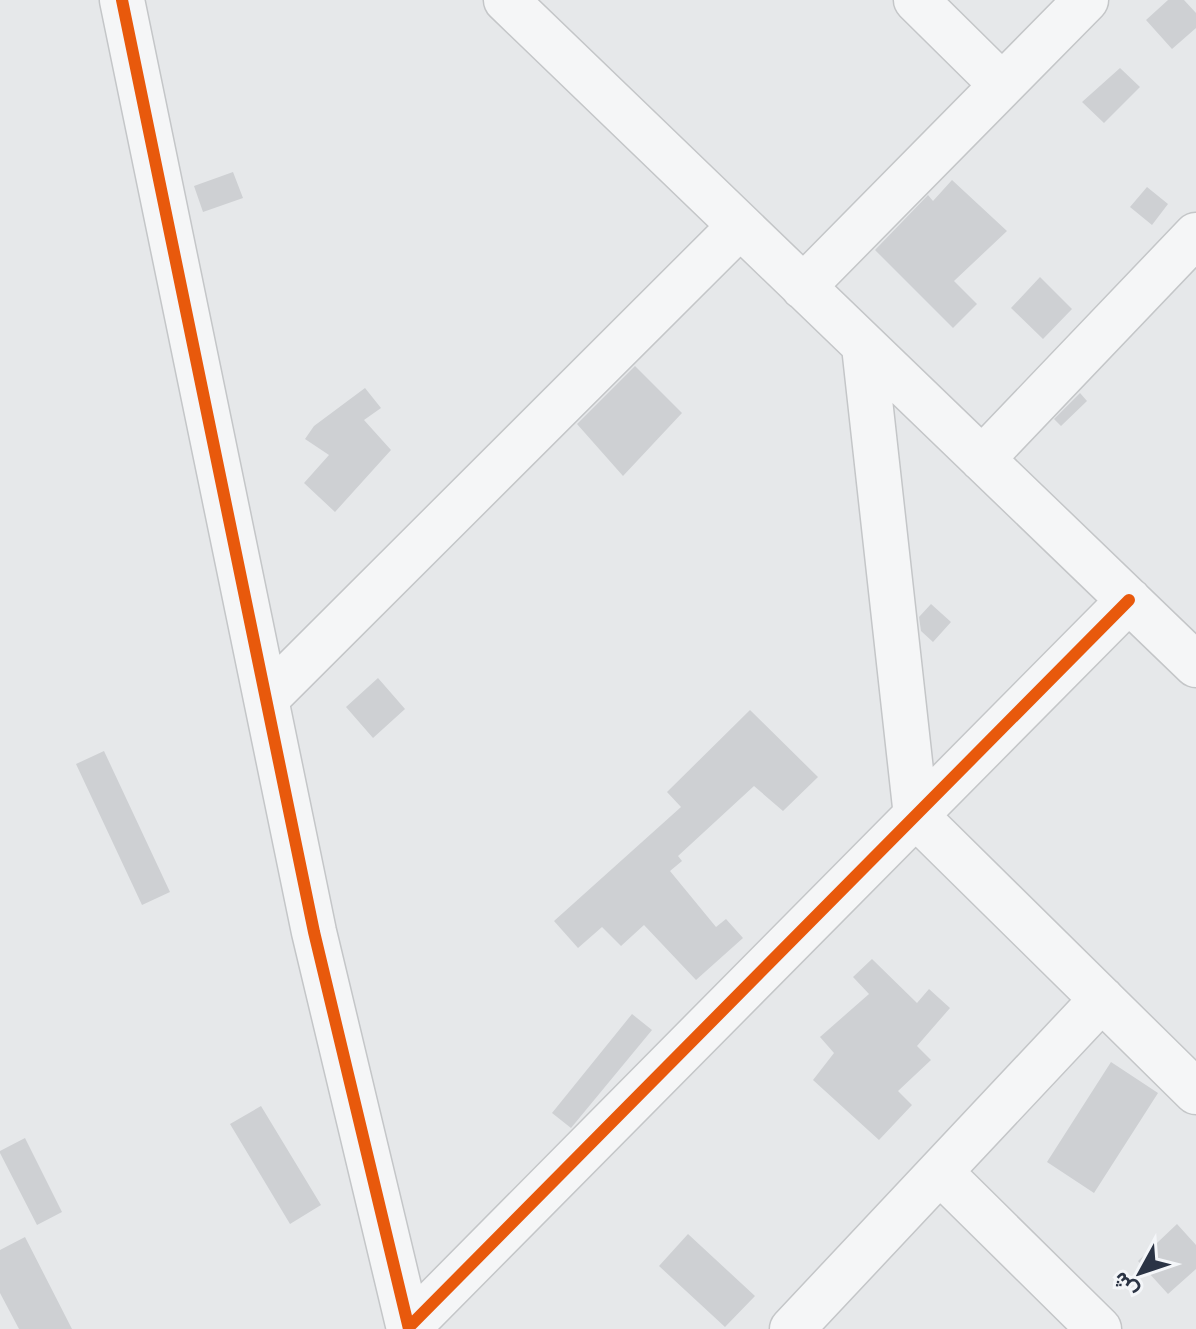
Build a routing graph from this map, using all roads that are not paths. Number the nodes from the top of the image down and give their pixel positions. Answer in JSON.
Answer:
{"nodes":[{"id":1,"x":122,"y":0,"type":"edge"},
{"id":2,"x":506,"y":0,"type":"edge"},
{"id":3,"x":916,"y":0,"type":"edge"},
{"id":4,"x":1086,"y":0,"type":"edge"},
{"id":5,"x":1002,"y":85,"type":"junction"},
{"id":6,"x":740,"y":226,"type":"junction"},
{"id":7,"x":1192,"y":248,"type":"edge"},
{"id":8,"x":803,"y":287,"type":"junction"},
{"id":9,"x":864,"y":346,"type":"junction"},
{"id":10,"x":982,"y":459,"type":"junction"},
{"id":11,"x":1129,"y":600,"type":"junction"},
{"id":12,"x":1196,"y":665,"type":"edge"},
{"id":13,"x":266,"y":699,"type":"junction"},
{"id":14,"x":916,"y":816,"type":"junction"},
{"id":15,"x":1102,"y":999,"type":"junction"},
{"id":16,"x":1196,"y":1092,"type":"edge"},
{"id":17,"x":940,"y":1172,"type":"junction"},
{"id":18,"x":409,"y":1328,"type":"edge"},
{"id":19,"x":792,"y":1329,"type":"edge"},
{"id":20,"x":1099,"y":1329,"type":"edge"}],
"edges":[{"from":1,"to":13,"type":"street"},
{"from":2,"to":6,"type":"street"},
{"from":3,"to":5,"type":"street"},
{"from":4,"to":5,"type":"street"},
{"from":5,"to":8,"type":"street"},
{"from":6,"to":8,"type":"street"},
{"from":6,"to":13,"type":"street"},
{"from":7,"to":10,"type":"street"},
{"from":8,"to":9,"type":"street"},
{"from":9,"to":10,"type":"street"},
{"from":9,"to":14,"type":"street"},
{"from":10,"to":11,"type":"street"},
{"from":11,"to":12,"type":"street"},
{"from":11,"to":14,"type":"street"},
{"from":13,"to":18,"type":"street"},
{"from":14,"to":15,"type":"street"},
{"from":14,"to":18,"type":"street"},
{"from":15,"to":16,"type":"street"},
{"from":15,"to":17,"type":"street"},
{"from":17,"to":19,"type":"street"},
{"from":17,"to":20,"type":"street"}]}
